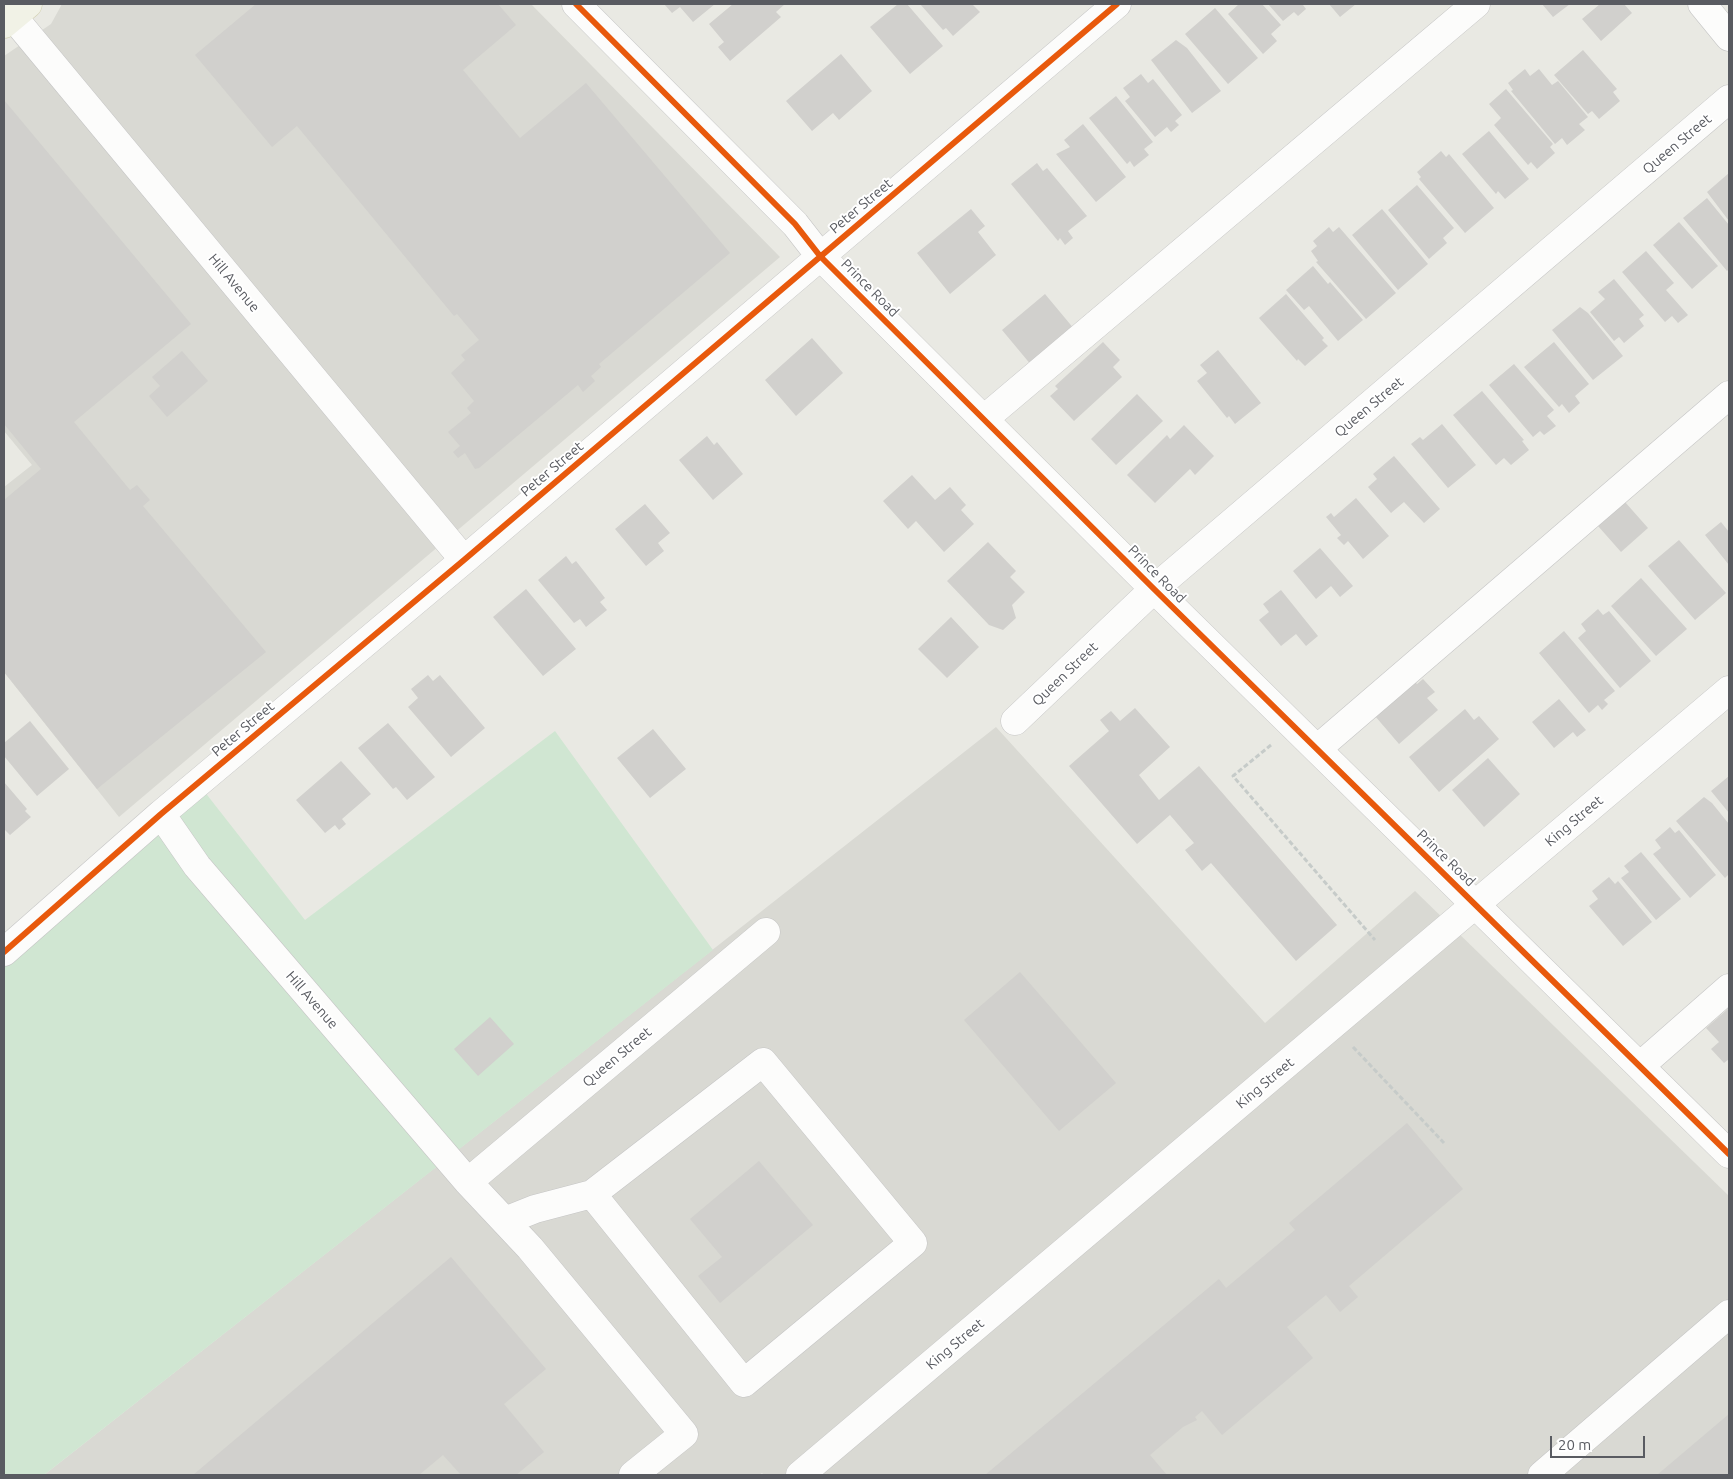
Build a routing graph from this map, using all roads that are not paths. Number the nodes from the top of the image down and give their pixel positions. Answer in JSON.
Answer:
{"nodes":[{"id":1,"x":576,"y":4,"type":"edge"},
{"id":2,"x":1117,"y":4,"type":"edge"},
{"id":3,"x":1476,"y":4,"type":"edge"},
{"id":4,"x":1702,"y":4,"type":"edge"},
{"id":5,"x":12,"y":13,"type":"edge"},
{"id":6,"x":1729,"y":37,"type":"edge"},
{"id":7,"x":1729,"y":99,"type":"edge"},
{"id":8,"x":820,"y":256,"type":"junction"},
{"id":9,"x":1729,"y":395,"type":"edge"},
{"id":10,"x":984,"y":419,"type":"junction"},
{"id":11,"x":464,"y":560,"type":"junction"},
{"id":12,"x":1154,"y":589,"type":"junction"},
{"id":13,"x":1729,"y":690,"type":"edge"},
{"id":14,"x":1015,"y":721,"type":"dead end"},
{"id":15,"x":1317,"y":749,"type":"junction"},
{"id":16,"x":161,"y":814,"type":"junction"},
{"id":17,"x":1476,"y":904,"type":"junction"},
{"id":18,"x":766,"y":932,"type":"dead end"},
{"id":19,"x":4,"y":952,"type":"edge"},
{"id":20,"x":1729,"y":988,"type":"edge"},
{"id":21,"x":1640,"y":1066,"type":"junction"},
{"id":22,"x":1729,"y":1154,"type":"edge"},
{"id":23,"x":468,"y":1182,"type":"junction"},
{"id":24,"x":592,"y":1194,"type":"junction"},
{"id":25,"x":505,"y":1221,"type":"junction"},
{"id":26,"x":1729,"y":1314,"type":"edge"},
{"id":27,"x":633,"y":1475,"type":"edge"},
{"id":28,"x":800,"y":1475,"type":"edge"},
{"id":29,"x":1542,"y":1475,"type":"edge"}],
"edges":[{"from":1,"to":8,"type":"street","name":"Prince Road"},
{"from":2,"to":8,"type":"street","name":"Peter Street"},
{"from":3,"to":10,"type":"street"},
{"from":4,"to":6,"type":"street"},
{"from":5,"to":11,"type":"street","name":"Hill Avenue"},
{"from":7,"to":12,"type":"street","name":"Queen Street"},
{"from":8,"to":10,"type":"street","name":"Prince Road"},
{"from":8,"to":11,"type":"street","name":"Peter Street"},
{"from":9,"to":15,"type":"street"},
{"from":10,"to":12,"type":"street","name":"Prince Road"},
{"from":11,"to":16,"type":"street","name":"Peter Street"},
{"from":12,"to":14,"type":"street","name":"Queen Street"},
{"from":12,"to":15,"type":"street","name":"Prince Road"},
{"from":13,"to":17,"type":"street","name":"King Street"},
{"from":15,"to":17,"type":"street","name":"Prince Road"},
{"from":16,"to":19,"type":"street","name":"Peter Street"},
{"from":16,"to":23,"type":"street","name":"Hill Avenue"},
{"from":17,"to":21,"type":"street","name":"Prince Road"},
{"from":17,"to":28,"type":"street","name":"King Street"},
{"from":18,"to":23,"type":"street","name":"Queen Street"},
{"from":20,"to":21,"type":"street"},
{"from":21,"to":22,"type":"street","name":"Prince Road"},
{"from":23,"to":25,"type":"street","name":"Hill Avenue"},
{"from":24,"to":24,"type":"street"},
{"from":24,"to":25,"type":"street"},
{"from":25,"to":27,"type":"street","name":"Hill Avenue"},
{"from":26,"to":29,"type":"street"}]}
